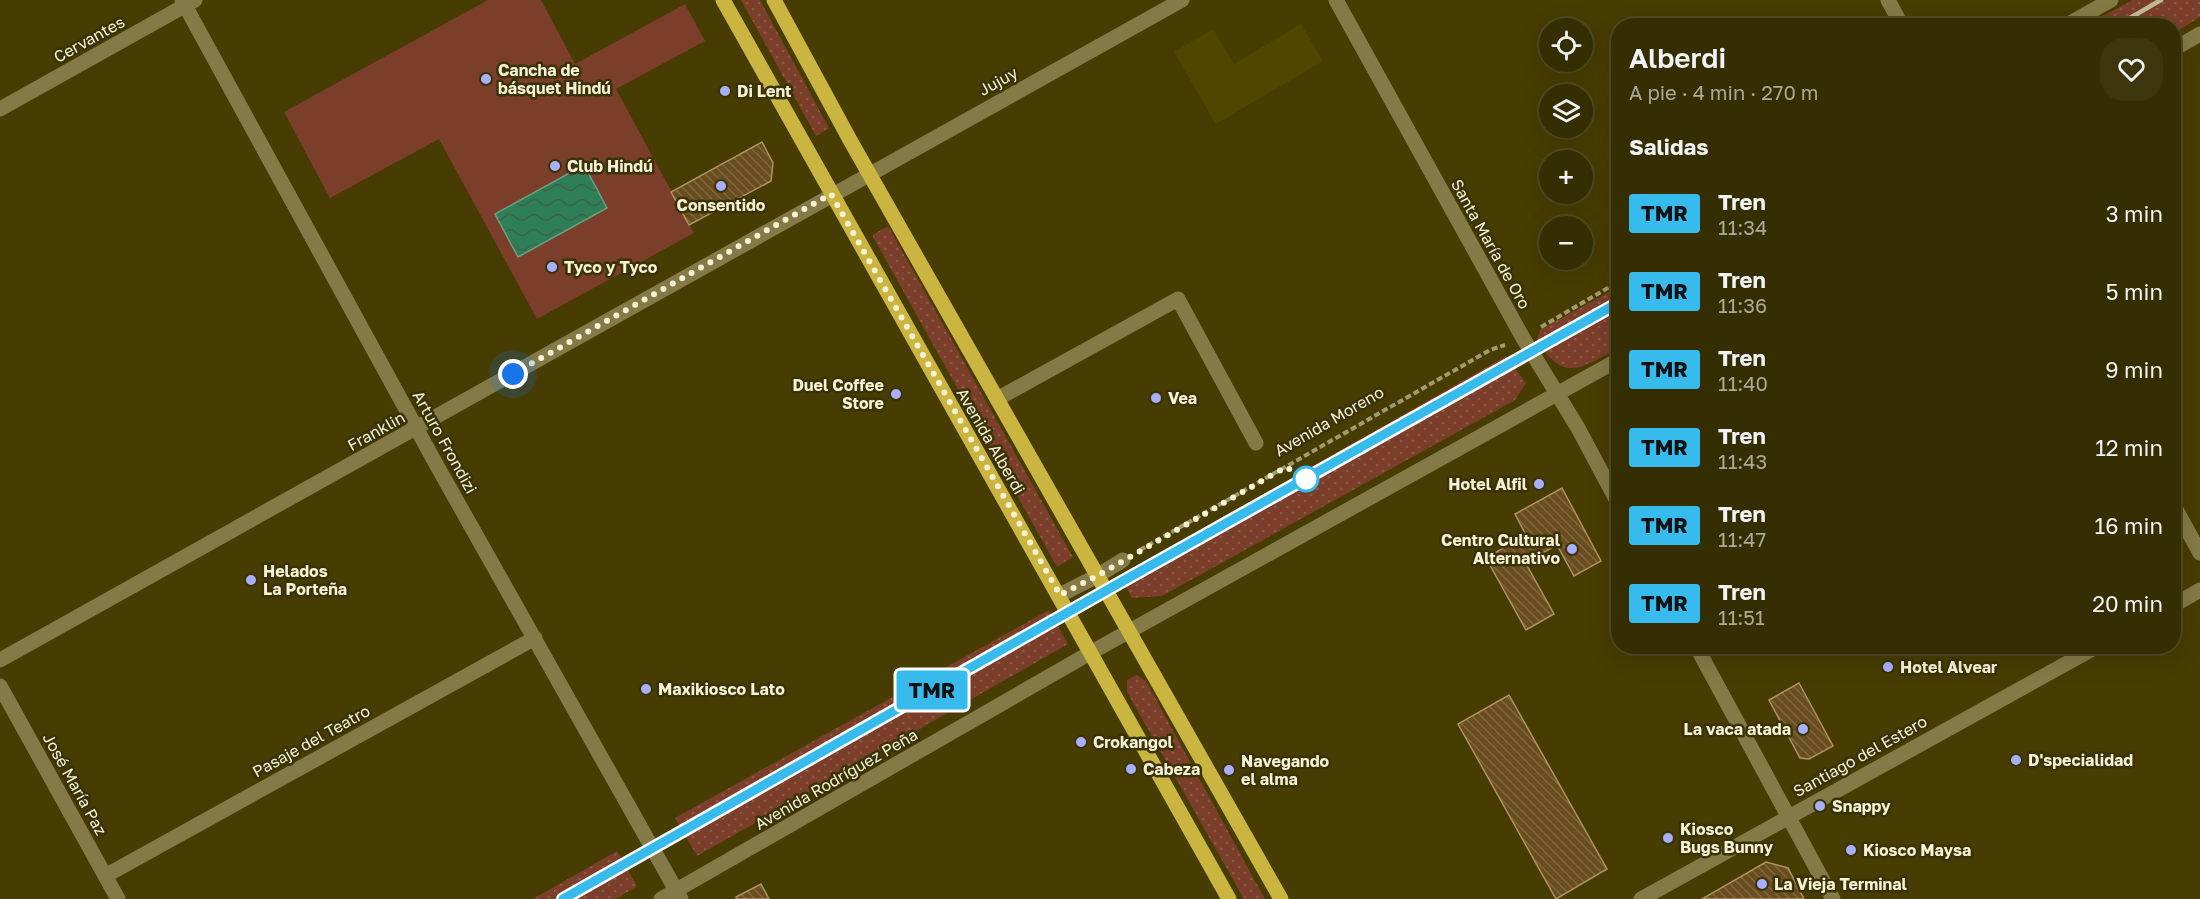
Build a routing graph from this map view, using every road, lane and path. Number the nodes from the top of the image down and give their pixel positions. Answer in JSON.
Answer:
{"nodes":[{"id":1,"x":723,"y":0,"type":"edge"},
{"id":2,"x":774,"y":0,"type":"edge"},
{"id":3,"x":1182,"y":0,"type":"edge"},
{"id":4,"x":1336,"y":0,"type":"edge"},
{"id":5,"x":1888,"y":0,"type":"edge"},
{"id":6,"x":2111,"y":0,"type":"edge"},
{"id":7,"x":187,"y":2,"type":"edge"},
{"id":8,"x":1898,"y":18,"type":"edge"},
{"id":9,"x":2078,"y":18,"type":"edge"},
{"id":10,"x":2200,"y":34,"type":"edge"},
{"id":11,"x":2181,"y":45,"type":"edge"},
{"id":12,"x":0,"y":109,"type":"edge"},
{"id":13,"x":868,"y":172,"type":"junction"},
{"id":14,"x":831,"y":194,"type":"junction"},
{"id":15,"x":1611,"y":286,"type":"edge"},
{"id":16,"x":1523,"y":338,"type":"junction"},
{"id":17,"x":1611,"y":364,"type":"edge"},
{"id":18,"x":1558,"y":394,"type":"junction"},
{"id":19,"x":997,"y":399,"type":"junction"},
{"id":20,"x":417,"y":429,"type":"junction"},
{"id":21,"x":1256,"y":443,"type":"dead end"},
{"id":22,"x":1611,"y":490,"type":"edge"},
{"id":23,"x":2181,"y":519,"type":"edge"},
{"id":24,"x":2200,"y":553,"type":"edge"},
{"id":25,"x":1123,"y":560,"type":"joint"},
{"id":26,"x":1097,"y":576,"type":"junction"},
{"id":27,"x":2200,"y":590,"type":"edge"},
{"id":28,"x":1060,"y":595,"type":"junction"},
{"id":29,"x":2181,"y":601,"type":"edge"},
{"id":30,"x":1129,"y":632,"type":"junction"},
{"id":31,"x":535,"y":638,"type":"junction"},
{"id":32,"x":1090,"y":653,"type":"junction"},
{"id":33,"x":1700,"y":654,"type":"edge"},
{"id":34,"x":2083,"y":654,"type":"edge"},
{"id":35,"x":0,"y":660,"type":"edge"},
{"id":36,"x":0,"y":686,"type":"edge"},
{"id":37,"x":1788,"y":815,"type":"junction"},
{"id":38,"x":105,"y":876,"type":"junction"},
{"id":39,"x":679,"y":895,"type":"edge"},
{"id":40,"x":118,"y":899,"type":"edge"},
{"id":41,"x":661,"y":899,"type":"edge"},
{"id":42,"x":1229,"y":899,"type":"edge"},
{"id":43,"x":1281,"y":899,"type":"edge"},
{"id":44,"x":1641,"y":899,"type":"edge"},
{"id":45,"x":1833,"y":899,"type":"edge"}],
"edges":[{"from":1,"to":14,"type":"main road","name":"Avenida Alberdi"},
{"from":2,"to":13,"type":"main road","name":"Avenida Alberdi"},
{"from":3,"to":13,"type":"street","name":"Jujuy"},
{"from":4,"to":16,"type":"street","name":"Santa María de Oro"},
{"from":5,"to":8,"type":"street"},
{"from":6,"to":9,"type":"street"},
{"from":7,"to":12,"type":"street","name":"Cervantes"},
{"from":7,"to":20,"type":"street","name":"Arturo Frondizi"},
{"from":10,"to":11,"type":"street"},
{"from":13,"to":14,"type":"street","name":"Jujuy"},
{"from":13,"to":19,"type":"main road","name":"Avenida Alberdi"},
{"from":14,"to":20,"type":"street","name":"Franklin"},
{"from":14,"to":28,"type":"main road","name":"Avenida Alberdi"},
{"from":15,"to":16,"type":"path","name":"Avenida Moreno"},
{"from":16,"to":18,"type":"street","name":"Santa María de Oro"},
{"from":16,"to":25,"type":"path","name":"Avenida Moreno"},
{"from":17,"to":18,"type":"street"},
{"from":18,"to":22,"type":"street","name":"Santa María de Oro"},
{"from":18,"to":30,"type":"street"},
{"from":19,"to":21,"type":"street"},
{"from":19,"to":26,"type":"main road","name":"Avenida Alberdi"},
{"from":20,"to":31,"type":"street","name":"Arturo Frondizi"},
{"from":20,"to":35,"type":"street","name":"Franklin"},
{"from":23,"to":24,"type":"street"},
{"from":25,"to":26,"type":"street"},
{"from":26,"to":28,"type":"street"},
{"from":26,"to":30,"type":"main road","name":"Avenida Alberdi"},
{"from":27,"to":29,"type":"street"},
{"from":28,"to":32,"type":"main road","name":"Avenida Alberdi"},
{"from":30,"to":32,"type":"street"},
{"from":30,"to":43,"type":"main road","name":"Avenida Alberdi"},
{"from":31,"to":38,"type":"street","name":"Pasaje del Teatro"},
{"from":31,"to":39,"type":"street","name":"Arturo Frondizi"},
{"from":32,"to":39,"type":"street","name":"Avenida Rodríguez Peña"},
{"from":32,"to":42,"type":"main road","name":"Avenida Alberdi"},
{"from":33,"to":37,"type":"street"},
{"from":34,"to":37,"type":"street","name":"Santiago del Estero"},
{"from":36,"to":38,"type":"street","name":"José María Paz"},
{"from":37,"to":44,"type":"street","name":"Santiago del Estero"},
{"from":37,"to":45,"type":"street"},
{"from":38,"to":40,"type":"street","name":"José María Paz"},
{"from":39,"to":41,"type":"street","name":"Avenida Rodríguez Peña"}]}
